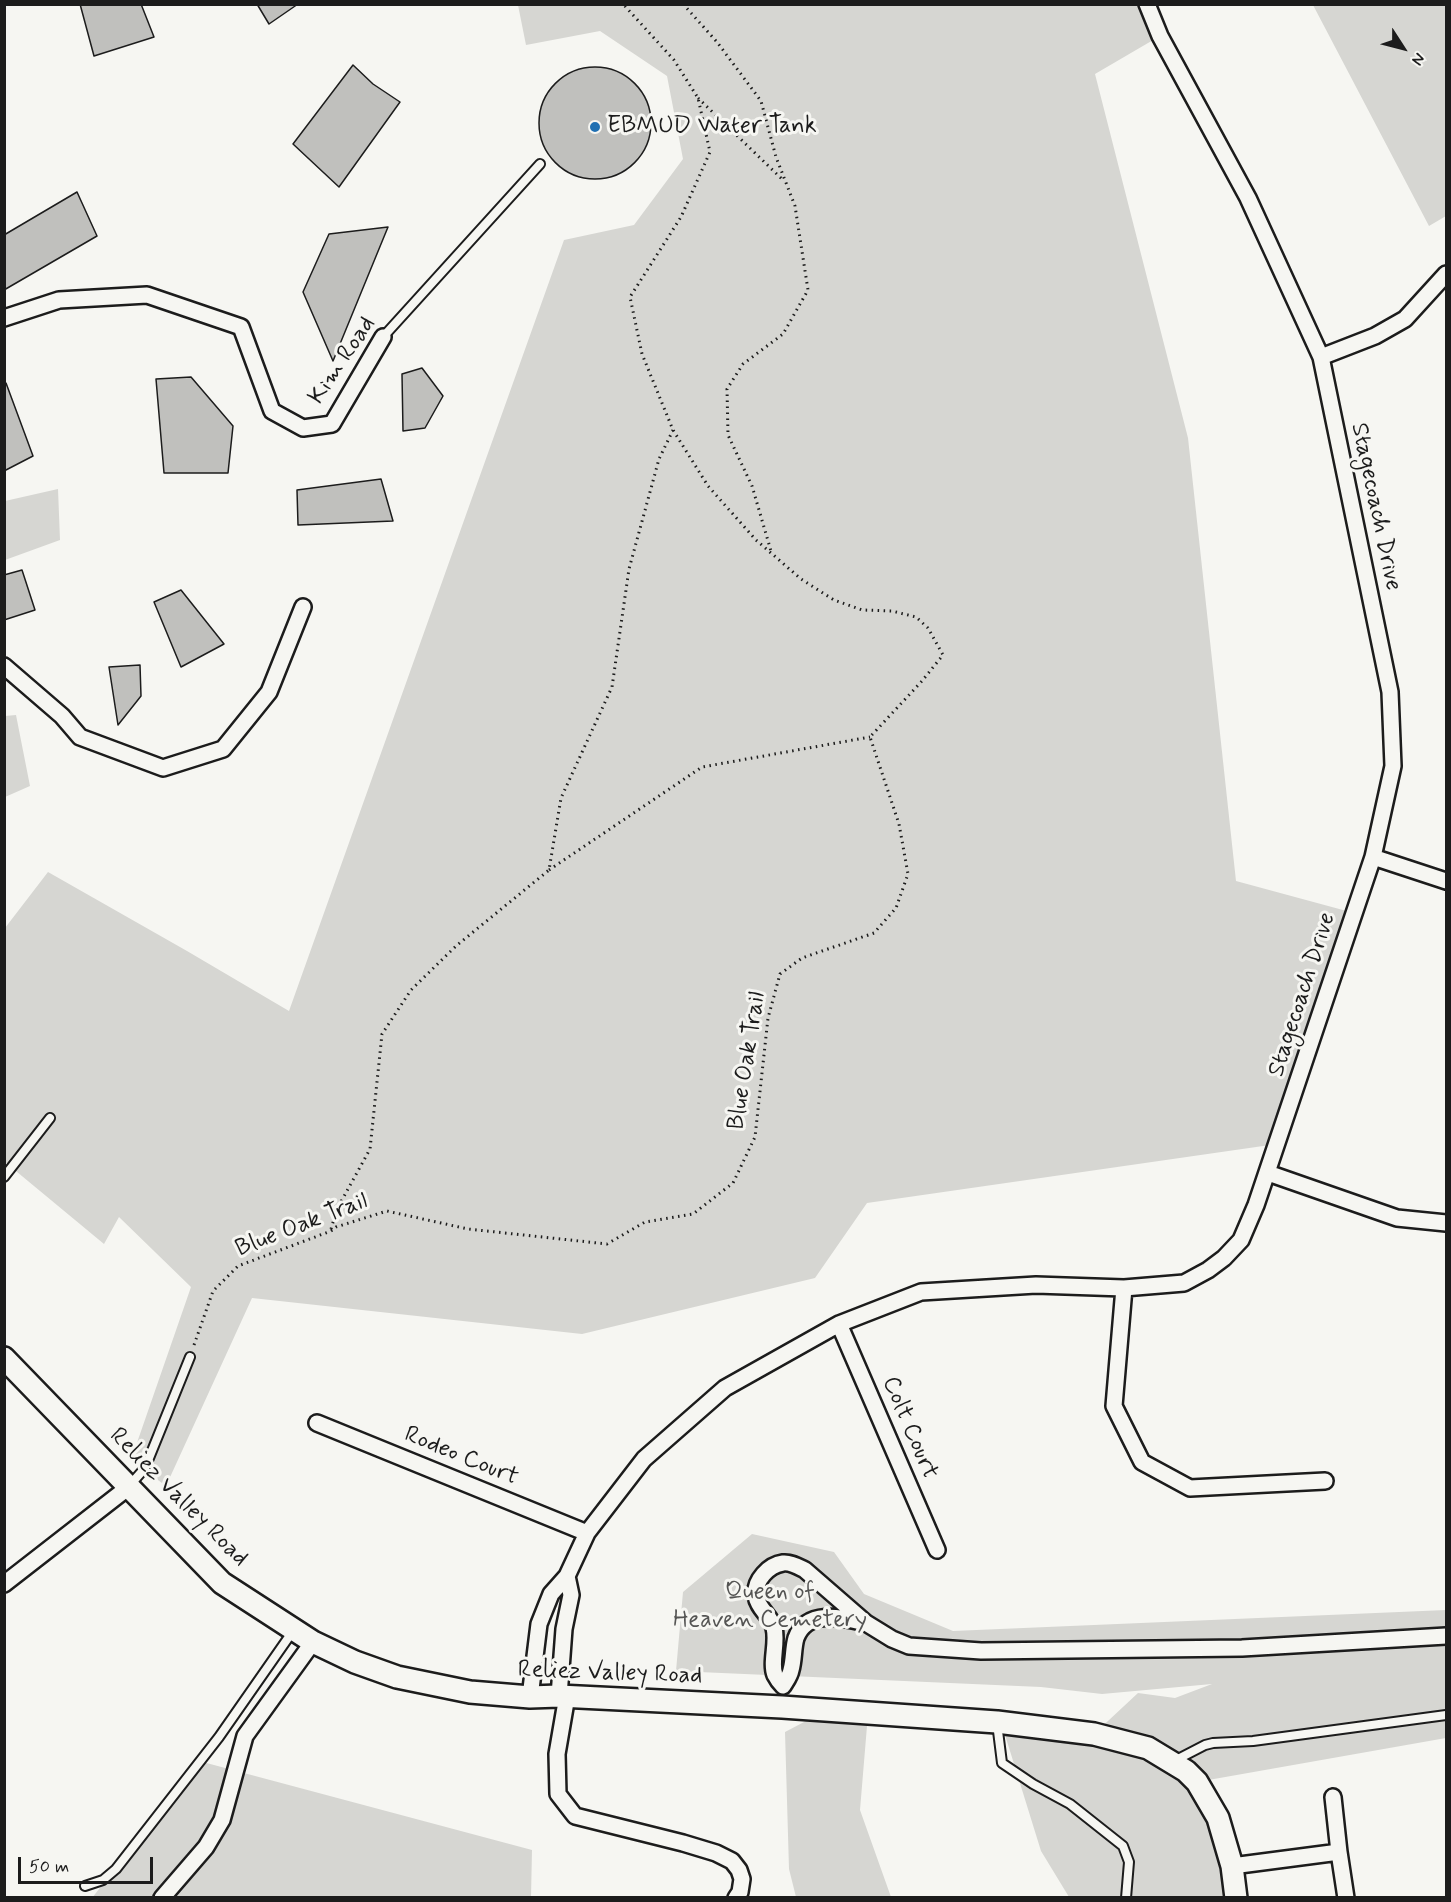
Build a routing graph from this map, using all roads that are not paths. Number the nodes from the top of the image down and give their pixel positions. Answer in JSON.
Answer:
{"nodes":[{"id":1,"x":1147,"y":4,"type":"edge"},
{"id":2,"x":540,"y":164,"type":"dead end"},
{"id":3,"x":1446,"y":274,"type":"edge"},
{"id":4,"x":4,"y":318,"type":"edge"},
{"id":5,"x":383,"y":337,"type":"joint"},
{"id":6,"x":1321,"y":357,"type":"junction"},
{"id":7,"x":303,"y":607,"type":"dead end"},
{"id":8,"x":4,"y":666,"type":"edge"},
{"id":9,"x":1372,"y":857,"type":"junction"},
{"id":10,"x":1446,"y":882,"type":"edge"},
{"id":11,"x":50,"y":1118,"type":"dead end"},
{"id":12,"x":1268,"y":1173,"type":"junction"},
{"id":13,"x":4,"y":1177,"type":"edge"},
{"id":14,"x":1446,"y":1223,"type":"edge"},
{"id":15,"x":1124,"y":1288,"type":"junction"},
{"id":16,"x":839,"y":1324,"type":"junction"},
{"id":17,"x":190,"y":1357,"type":"road end"},
{"id":18,"x":4,"y":1358,"type":"edge"},
{"id":19,"x":317,"y":1423,"type":"dead end"},
{"id":20,"x":1325,"y":1481,"type":"dead end"},
{"id":21,"x":130,"y":1486,"type":"junction"},
{"id":22,"x":587,"y":1533,"type":"junction"},
{"id":23,"x":937,"y":1550,"type":"dead end"},
{"id":24,"x":567,"y":1576,"type":"junction"},
{"id":25,"x":4,"y":1584,"type":"edge"},
{"id":26,"x":866,"y":1623,"type":"junction"},
{"id":27,"x":539,"y":1624,"type":"junction"},
{"id":28,"x":774,"y":1626,"type":"junction"},
{"id":29,"x":564,"y":1629,"type":"junction"},
{"id":30,"x":801,"y":1629,"type":"junction"},
{"id":31,"x":294,"y":1630,"type":"junction"},
{"id":32,"x":1446,"y":1636,"type":"edge"},
{"id":33,"x":314,"y":1642,"type":"junction"},
{"id":34,"x":563,"y":1696,"type":"junction"},
{"id":35,"x":530,"y":1697,"type":"junction"},
{"id":36,"x":782,"y":1697,"type":"junction"},
{"id":37,"x":1446,"y":1716,"type":"edge"},
{"id":38,"x":997,"y":1722,"type":"junction"},
{"id":39,"x":1172,"y":1762,"type":"junction"},
{"id":40,"x":1333,"y":1797,"type":"dead end"},
{"id":41,"x":1339,"y":1852,"type":"junction"},
{"id":42,"x":1232,"y":1866,"type":"junction"},
{"id":43,"x":85,"y":1886,"type":"dead end"},
{"id":44,"x":164,"y":1895,"type":"edge"},
{"id":45,"x":736,"y":1898,"type":"edge"},
{"id":46,"x":1126,"y":1898,"type":"edge"},
{"id":47,"x":1236,"y":1898,"type":"edge"},
{"id":48,"x":1346,"y":1898,"type":"edge"}],
"edges":[{"from":1,"to":6,"type":"street","name":"Stagecoach Drive"},
{"from":2,"to":5,"type":"lane","name":"Kim Road"},
{"from":3,"to":6,"type":"street"},
{"from":4,"to":5,"type":"street","name":"Kim Road"},
{"from":6,"to":9,"type":"street","name":"Stagecoach Drive"},
{"from":7,"to":8,"type":"street"},
{"from":9,"to":10,"type":"street"},
{"from":9,"to":12,"type":"street","name":"Stagecoach Drive"},
{"from":11,"to":13,"type":"lane"},
{"from":12,"to":14,"type":"street"},
{"from":12,"to":15,"type":"street","name":"Stagecoach Drive"},
{"from":15,"to":16,"type":"street","name":"Stagecoach Drive"},
{"from":15,"to":20,"type":"street"},
{"from":16,"to":22,"type":"street","name":"Stagecoach Drive"},
{"from":16,"to":23,"type":"street","name":"Colt Court"},
{"from":17,"to":21,"type":"lane"},
{"from":18,"to":21,"type":"main road","name":"Reliez Valley Road"},
{"from":19,"to":22,"type":"street","name":"Rodeo Court"},
{"from":21,"to":25,"type":"street"},
{"from":21,"to":31,"type":"main road","name":"Reliez Valley Road"},
{"from":22,"to":24,"type":"street","name":"Stagecoach Drive"},
{"from":24,"to":27,"type":"street","name":"Stagecoach Drive"},
{"from":24,"to":29,"type":"street"},
{"from":26,"to":28,"type":"street"},
{"from":26,"to":30,"type":"street"},
{"from":26,"to":32,"type":"street"},
{"from":27,"to":29,"type":"street"},
{"from":27,"to":35,"type":"street","name":"Stagecoach Drive"},
{"from":28,"to":30,"type":"street"},
{"from":28,"to":36,"type":"street"},
{"from":29,"to":34,"type":"street"},
{"from":30,"to":36,"type":"street"},
{"from":31,"to":33,"type":"main road","name":"Reliez Valley Road"},
{"from":31,"to":43,"type":"lane"},
{"from":33,"to":35,"type":"main road","name":"Reliez Valley Road"},
{"from":33,"to":44,"type":"street"},
{"from":34,"to":35,"type":"main road","name":"Reliez Valley Road"},
{"from":34,"to":36,"type":"main road","name":"Reliez Valley Road"},
{"from":34,"to":45,"type":"street"},
{"from":36,"to":38,"type":"main road","name":"Reliez Valley Road"},
{"from":37,"to":39,"type":"lane"},
{"from":38,"to":39,"type":"main road","name":"Reliez Valley Road"},
{"from":38,"to":46,"type":"lane"},
{"from":39,"to":42,"type":"main road","name":"Reliez Valley Road"},
{"from":40,"to":41,"type":"street"},
{"from":41,"to":42,"type":"street"},
{"from":41,"to":48,"type":"street"},
{"from":42,"to":47,"type":"main road","name":"Reliez Valley Road"}]}
